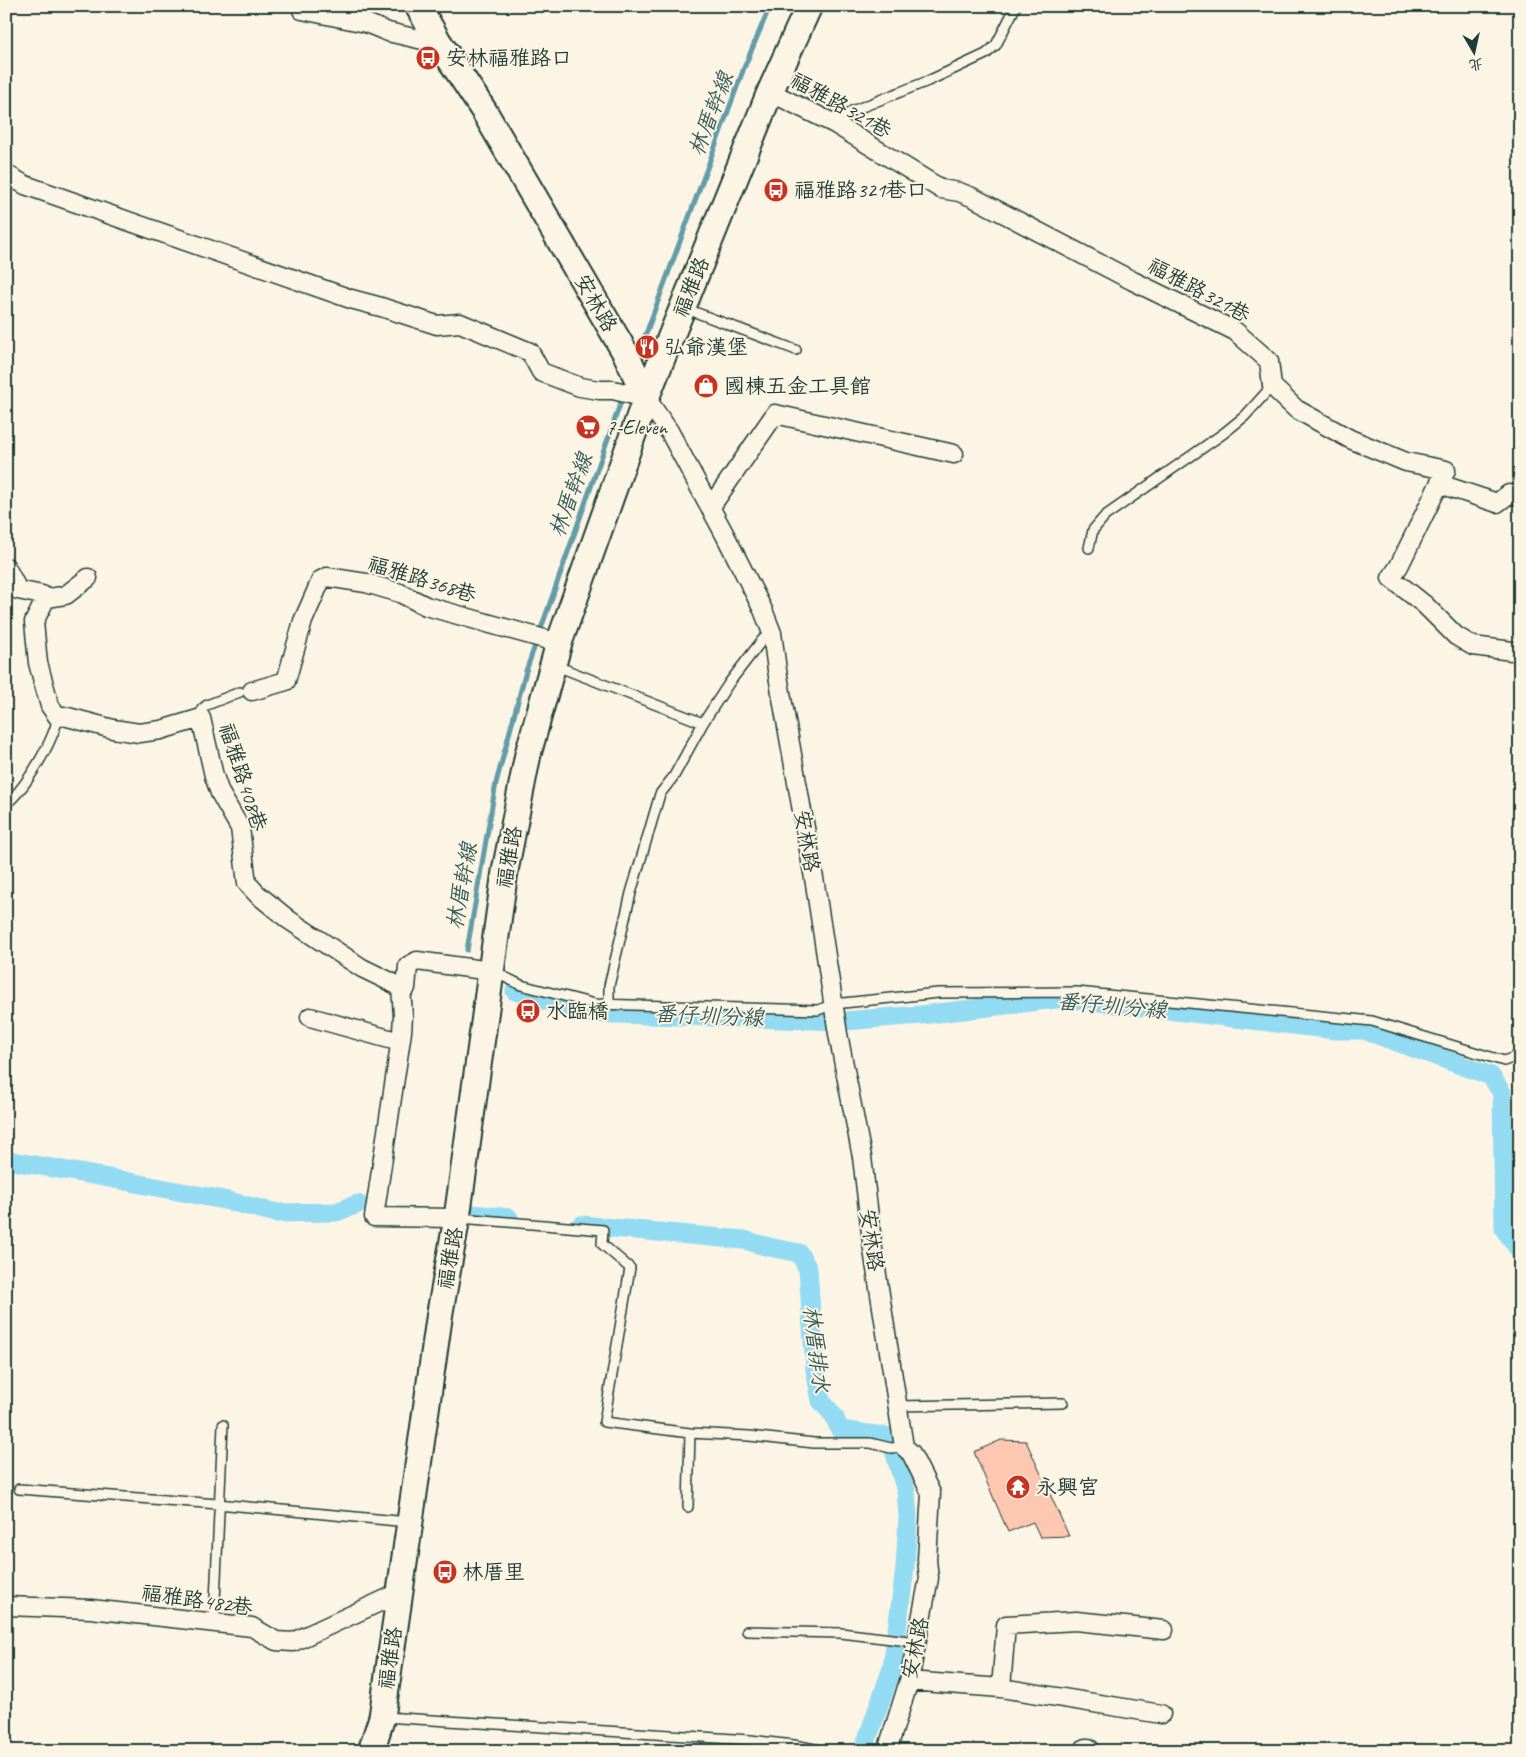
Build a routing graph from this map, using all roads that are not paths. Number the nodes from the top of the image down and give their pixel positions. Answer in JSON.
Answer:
{"nodes":[{"id":1,"x":418,"y":6,"type":"edge"},
{"id":2,"x":809,"y":6,"type":"edge"},
{"id":3,"x":1016,"y":6,"type":"edge"},
{"id":4,"x":302,"y":10,"type":"dead end"},
{"id":5,"x":438,"y":41,"type":"junction"},
{"id":6,"x":770,"y":92,"type":"junction"},
{"id":7,"x":835,"y":124,"type":"junction"},
{"id":8,"x":6,"y":174,"type":"edge"},
{"id":9,"x":684,"y":307,"type":"junction"},
{"id":10,"x":796,"y":350,"type":"dead end"},
{"id":11,"x":1272,"y":386,"type":"junction"},
{"id":12,"x":640,"y":392,"type":"junction"},
{"id":13,"x":954,"y":454,"type":"dead end"},
{"id":14,"x":1440,"y":484,"type":"junction"},
{"id":15,"x":1520,"y":496,"type":"edge"},
{"id":16,"x":710,"y":508,"type":"junction"},
{"id":17,"x":1089,"y":548,"type":"dead end"},
{"id":18,"x":6,"y":567,"type":"edge"},
{"id":19,"x":88,"y":578,"type":"dead end"},
{"id":20,"x":43,"y":599,"type":"junction"},
{"id":21,"x":772,"y":633,"type":"junction"},
{"id":22,"x":554,"y":649,"type":"junction"},
{"id":23,"x":1520,"y":652,"type":"edge"},
{"id":24,"x":246,"y":692,"type":"joint"},
{"id":25,"x":58,"y":716,"type":"junction"},
{"id":26,"x":201,"y":718,"type":"junction"},
{"id":27,"x":703,"y":723,"type":"junction"},
{"id":28,"x":6,"y":804,"type":"edge"},
{"id":29,"x":492,"y":971,"type":"junction"},
{"id":30,"x":401,"y":987,"type":"junction"},
{"id":31,"x":609,"y":1004,"type":"junction"},
{"id":32,"x":835,"y":1008,"type":"junction"},
{"id":33,"x":310,"y":1017,"type":"dead end"},
{"id":34,"x":400,"y":1042,"type":"junction"},
{"id":35,"x":1520,"y":1052,"type":"edge"},
{"id":36,"x":457,"y":1218,"type":"junction"},
{"id":37,"x":1063,"y":1403,"type":"dead end"},
{"id":38,"x":897,"y":1406,"type":"junction"},
{"id":39,"x":223,"y":1425,"type":"dead end"},
{"id":40,"x":690,"y":1433,"type":"junction"},
{"id":41,"x":904,"y":1447,"type":"junction"},
{"id":42,"x":19,"y":1489,"type":"dead end"},
{"id":43,"x":218,"y":1504,"type":"junction"},
{"id":44,"x":688,"y":1507,"type":"dead end"},
{"id":45,"x":410,"y":1522,"type":"junction"},
{"id":46,"x":399,"y":1593,"type":"junction"},
{"id":47,"x":6,"y":1606,"type":"edge"},
{"id":48,"x":214,"y":1623,"type":"junction"},
{"id":49,"x":1164,"y":1630,"type":"dead end"},
{"id":50,"x":746,"y":1631,"type":"dead end"},
{"id":51,"x":917,"y":1642,"type":"junction"},
{"id":52,"x":909,"y":1681,"type":"junction"},
{"id":53,"x":1000,"y":1688,"type":"junction"},
{"id":54,"x":1161,"y":1714,"type":"dead end"},
{"id":55,"x":382,"y":1717,"type":"junction"},
{"id":56,"x":371,"y":1751,"type":"edge"},
{"id":57,"x":824,"y":1751,"type":"edge"},
{"id":58,"x":887,"y":1751,"type":"edge"}],
"edges":[{"from":1,"to":5,"type":"main road","name":"安林路"},
{"from":2,"to":6,"type":"main road","name":"福雅路"},
{"from":3,"to":7,"type":"lane"},
{"from":4,"to":5,"type":"street"},
{"from":5,"to":12,"type":"main road","name":"安林路"},
{"from":6,"to":7,"type":"street","name":"福雅路321巷"},
{"from":6,"to":9,"type":"main road","name":"福雅路"},
{"from":7,"to":11,"type":"street","name":"福雅路321巷"},
{"from":8,"to":12,"type":"street"},
{"from":9,"to":10,"type":"lane"},
{"from":9,"to":12,"type":"main road","name":"福雅路"},
{"from":11,"to":14,"type":"street"},
{"from":11,"to":17,"type":"lane"},
{"from":12,"to":16,"type":"street","name":"安林路"},
{"from":12,"to":22,"type":"main road","name":"福雅路"},
{"from":13,"to":16,"type":"street"},
{"from":14,"to":15,"type":"street"},
{"from":14,"to":23,"type":"street"},
{"from":16,"to":21,"type":"street","name":"安林路"},
{"from":18,"to":20,"type":"street"},
{"from":19,"to":20,"type":"street"},
{"from":20,"to":25,"type":"street"},
{"from":21,"to":27,"type":"lane"},
{"from":21,"to":32,"type":"street","name":"安林路"},
{"from":22,"to":24,"type":"street","name":"福雅路368巷"},
{"from":22,"to":27,"type":"lane"},
{"from":22,"to":29,"type":"main road","name":"福雅路"},
{"from":24,"to":26,"type":"lane"},
{"from":25,"to":26,"type":"street","name":"福雅路408巷"},
{"from":25,"to":28,"type":"lane"},
{"from":26,"to":30,"type":"street","name":"福雅路408巷"},
{"from":27,"to":31,"type":"lane"},
{"from":29,"to":30,"type":"street"},
{"from":29,"to":31,"type":"lane"},
{"from":29,"to":36,"type":"main road","name":"福雅路"},
{"from":30,"to":34,"type":"street"},
{"from":31,"to":32,"type":"lane"},
{"from":32,"to":35,"type":"lane"},
{"from":32,"to":38,"type":"street","name":"安林路"},
{"from":33,"to":34,"type":"street"},
{"from":34,"to":36,"type":"street"},
{"from":36,"to":40,"type":"lane"},
{"from":36,"to":45,"type":"main road","name":"福雅路"},
{"from":37,"to":38,"type":"lane"},
{"from":38,"to":41,"type":"street","name":"安林路"},
{"from":39,"to":43,"type":"lane"},
{"from":40,"to":41,"type":"lane"},
{"from":40,"to":44,"type":"lane"},
{"from":41,"to":51,"type":"street","name":"安林路"},
{"from":42,"to":43,"type":"lane"},
{"from":43,"to":45,"type":"lane"},
{"from":43,"to":48,"type":"lane"},
{"from":45,"to":46,"type":"main road","name":"福雅路"},
{"from":46,"to":48,"type":"street","name":"福雅路482巷"},
{"from":46,"to":55,"type":"main road","name":"福雅路"},
{"from":47,"to":48,"type":"street","name":"福雅路482巷"},
{"from":49,"to":53,"type":"street"},
{"from":50,"to":51,"type":"lane"},
{"from":51,"to":52,"type":"street","name":"安林路"},
{"from":52,"to":53,"type":"street"},
{"from":52,"to":58,"type":"street","name":"安林路"},
{"from":53,"to":54,"type":"street"},
{"from":55,"to":56,"type":"main road","name":"福雅路"},
{"from":55,"to":57,"type":"lane"}]}
